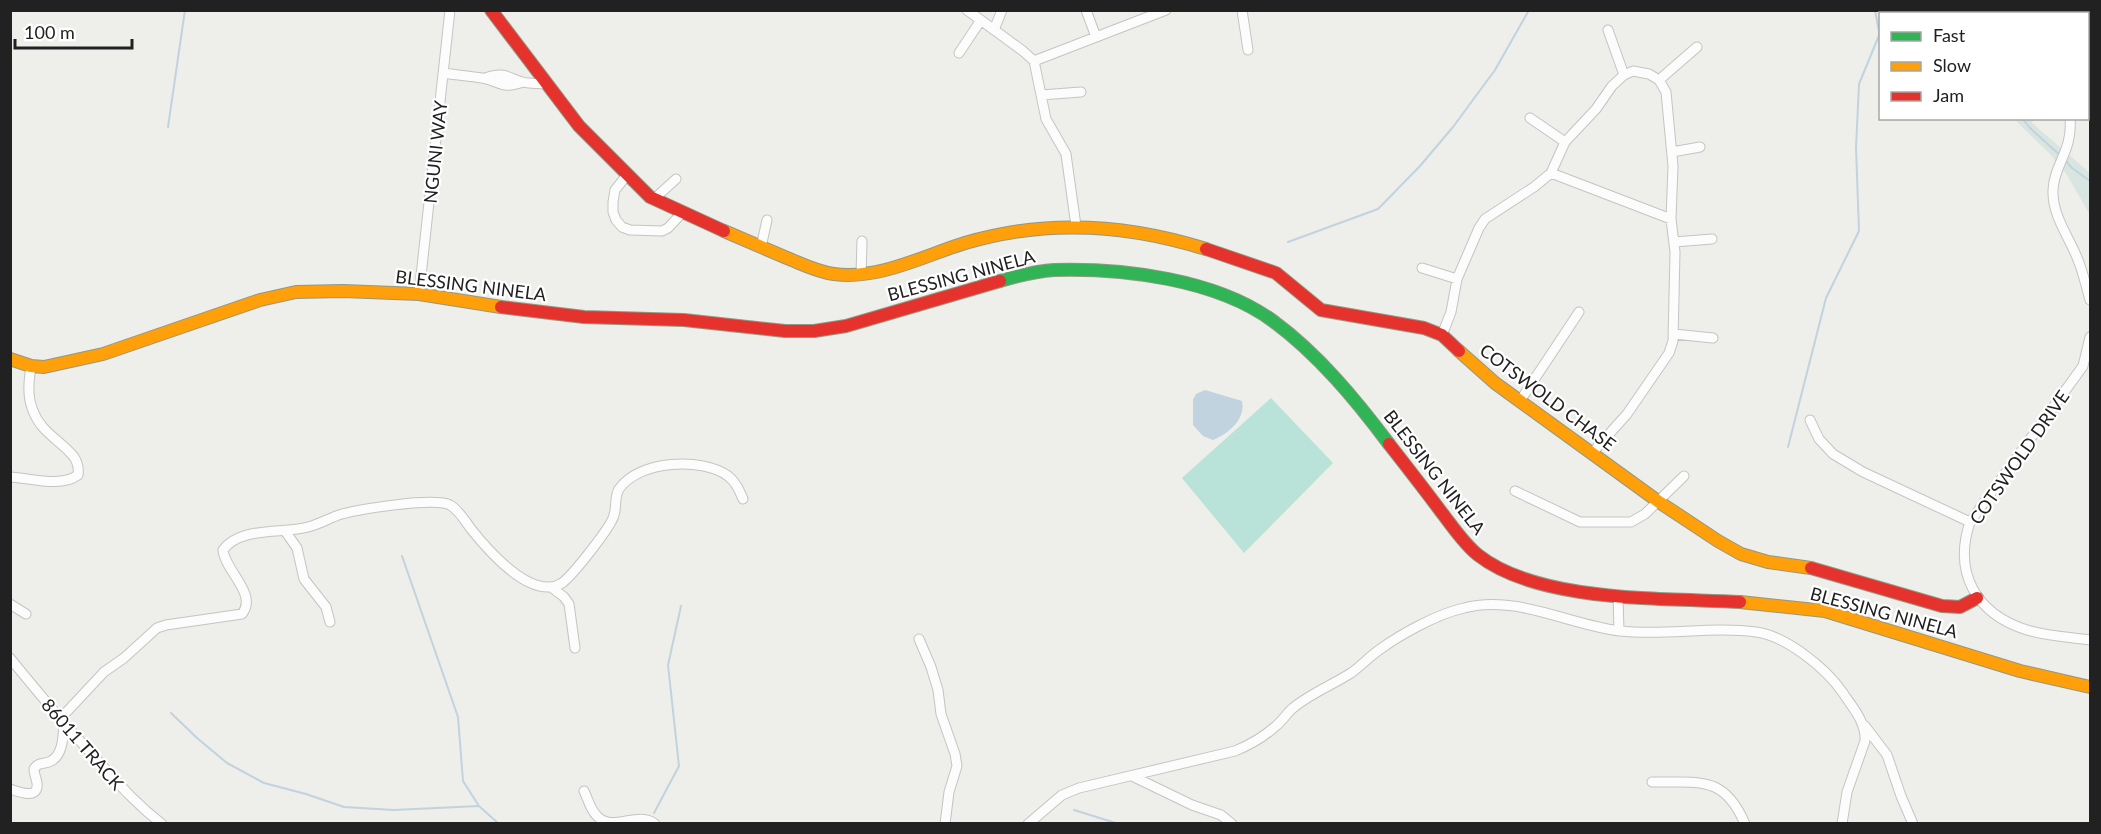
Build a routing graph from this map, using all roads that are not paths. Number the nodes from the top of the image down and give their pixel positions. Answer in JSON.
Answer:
{"nodes":[{"id":1,"x":450,"y":10,"type":"edge"},
{"id":2,"x":490,"y":10,"type":"edge"},
{"id":3,"x":967,"y":10,"type":"edge"},
{"id":4,"x":1002,"y":10,"type":"edge"},
{"id":5,"x":1086,"y":10,"type":"edge"},
{"id":6,"x":1166,"y":10,"type":"edge"},
{"id":7,"x":1242,"y":10,"type":"edge"},
{"id":8,"x":981,"y":20,"type":"junction"},
{"id":9,"x":994,"y":30,"type":"junction"},
{"id":10,"x":1608,"y":30,"type":"dead end"},
{"id":11,"x":1096,"y":37,"type":"junction"},
{"id":12,"x":1697,"y":47,"type":"dead end"},
{"id":13,"x":1248,"y":50,"type":"dead end"},
{"id":14,"x":959,"y":53,"type":"dead end"},
{"id":15,"x":1034,"y":61,"type":"junction"},
{"id":16,"x":443,"y":73,"type":"junction"},
{"id":17,"x":1624,"y":75,"type":"junction"},
{"id":18,"x":1659,"y":80,"type":"junction"},
{"id":19,"x":546,"y":84,"type":"junction"},
{"id":20,"x":1081,"y":92,"type":"dead end"},
{"id":21,"x":1041,"y":95,"type":"junction"},
{"id":22,"x":1530,"y":118,"type":"dead end"},
{"id":23,"x":2070,"y":120,"type":"edge"},
{"id":24,"x":1566,"y":142,"type":"junction"},
{"id":25,"x":1700,"y":147,"type":"dead end"},
{"id":26,"x":1672,"y":152,"type":"junction"},
{"id":27,"x":1551,"y":173,"type":"junction"},
{"id":28,"x":627,"y":176,"type":"junction"},
{"id":29,"x":676,"y":179,"type":"dead end"},
{"id":30,"x":654,"y":199,"type":"junction"},
{"id":31,"x":682,"y":213,"type":"junction"},
{"id":32,"x":767,"y":219,"type":"dead end"},
{"id":33,"x":1671,"y":219,"type":"junction"},
{"id":34,"x":1076,"y":226,"type":"junction"},
{"id":35,"x":1712,"y":239,"type":"dead end"},
{"id":36,"x":862,"y":242,"type":"dead end"},
{"id":37,"x":1674,"y":242,"type":"junction"},
{"id":38,"x":761,"y":247,"type":"junction"},
{"id":39,"x":1422,"y":268,"type":"dead end"},
{"id":40,"x":861,"y":275,"type":"junction"},
{"id":41,"x":1457,"y":279,"type":"junction"},
{"id":42,"x":419,"y":294,"type":"junction"},
{"id":43,"x":2091,"y":300,"type":"edge"},
{"id":44,"x":1579,"y":312,"type":"dead end"},
{"id":45,"x":1674,"y":334,"type":"junction"},
{"id":46,"x":1442,"y":335,"type":"junction"},
{"id":47,"x":2091,"y":337,"type":"edge"},
{"id":48,"x":1713,"y":338,"type":"dead end"},
{"id":49,"x":10,"y":359,"type":"edge"},
{"id":50,"x":31,"y":366,"type":"junction"},
{"id":51,"x":2087,"y":368,"type":"edge"},
{"id":52,"x":1520,"y":401,"type":"junction"},
{"id":53,"x":1810,"y":420,"type":"dead end"},
{"id":54,"x":1593,"y":452,"type":"junction"},
{"id":55,"x":1684,"y":476,"type":"dead end"},
{"id":56,"x":10,"y":477,"type":"edge"},
{"id":57,"x":1515,"y":491,"type":"dead end"},
{"id":58,"x":743,"y":499,"type":"dead end"},
{"id":59,"x":1659,"y":502,"type":"junction"},
{"id":60,"x":1970,"y":522,"type":"junction"},
{"id":61,"x":285,"y":531,"type":"junction"},
{"id":62,"x":551,"y":587,"type":"junction"},
{"id":63,"x":1618,"y":596,"type":"junction"},
{"id":64,"x":1977,"y":598,"type":"junction"},
{"id":65,"x":10,"y":604,"type":"edge"},
{"id":66,"x":26,"y":614,"type":"dead end"},
{"id":67,"x":330,"y":622,"type":"dead end"},
{"id":68,"x":1619,"y":631,"type":"junction"},
{"id":69,"x":919,"y":639,"type":"dead end"},
{"id":70,"x":2091,"y":640,"type":"edge"},
{"id":71,"x":575,"y":648,"type":"dead end"},
{"id":72,"x":10,"y":658,"type":"edge"},
{"id":73,"x":2091,"y":687,"type":"edge"},
{"id":74,"x":62,"y":722,"type":"junction"},
{"id":75,"x":1864,"y":724,"type":"junction"},
{"id":76,"x":1132,"y":776,"type":"junction"},
{"id":77,"x":1652,"y":782,"type":"dead end"},
{"id":78,"x":10,"y":789,"type":"edge"},
{"id":79,"x":584,"y":791,"type":"dead end"},
{"id":80,"x":162,"y":824,"type":"edge"},
{"id":81,"x":655,"y":824,"type":"edge"},
{"id":82,"x":945,"y":824,"type":"edge"},
{"id":83,"x":1028,"y":824,"type":"edge"},
{"id":84,"x":1232,"y":824,"type":"edge"},
{"id":85,"x":1745,"y":824,"type":"edge"},
{"id":86,"x":1842,"y":824,"type":"edge"},
{"id":87,"x":1913,"y":824,"type":"edge"}],
"edges":[{"from":1,"to":16,"type":"street","name":"NGUNI WAY"},
{"from":2,"to":19,"type":"street","name":"COTSWOLD CHASE"},
{"from":3,"to":8,"type":"street"},
{"from":4,"to":9,"type":"street"},
{"from":5,"to":11,"type":"street"},
{"from":6,"to":11,"type":"street"},
{"from":7,"to":13,"type":"street"},
{"from":8,"to":9,"type":"street"},
{"from":8,"to":14,"type":"street"},
{"from":9,"to":15,"type":"street"},
{"from":10,"to":17,"type":"street"},
{"from":11,"to":15,"type":"street"},
{"from":12,"to":18,"type":"street"},
{"from":15,"to":21,"type":"street"},
{"from":16,"to":19,"type":"street"},
{"from":16,"to":42,"type":"street","name":"NGUNI WAY"},
{"from":17,"to":18,"type":"street"},
{"from":17,"to":24,"type":"street"},
{"from":18,"to":26,"type":"street"},
{"from":19,"to":28,"type":"street","name":"COTSWOLD CHASE"},
{"from":20,"to":21,"type":"street"},
{"from":21,"to":34,"type":"street"},
{"from":22,"to":24,"type":"street"},
{"from":23,"to":43,"type":"street"},
{"from":24,"to":27,"type":"street"},
{"from":25,"to":26,"type":"street"},
{"from":26,"to":33,"type":"street"},
{"from":27,"to":33,"type":"street"},
{"from":27,"to":41,"type":"street"},
{"from":28,"to":30,"type":"street","name":"COTSWOLD CHASE"},
{"from":28,"to":31,"type":"street"},
{"from":29,"to":30,"type":"street"},
{"from":30,"to":31,"type":"street","name":"COTSWOLD CHASE"},
{"from":31,"to":38,"type":"street","name":"COTSWOLD CHASE"},
{"from":32,"to":38,"type":"street"},
{"from":33,"to":37,"type":"street"},
{"from":34,"to":40,"type":"street","name":"COTSWOLD CHASE"},
{"from":34,"to":46,"type":"street","name":"COTSWOLD CHASE"},
{"from":35,"to":37,"type":"street"},
{"from":36,"to":40,"type":"street"},
{"from":37,"to":45,"type":"street"},
{"from":38,"to":40,"type":"street","name":"COTSWOLD CHASE"},
{"from":39,"to":41,"type":"street"},
{"from":41,"to":46,"type":"street"},
{"from":42,"to":50,"type":"street","name":"BLESSING NINELA"},
{"from":42,"to":63,"type":"street","name":"BLESSING NINELA"},
{"from":44,"to":52,"type":"street"},
{"from":45,"to":48,"type":"street"},
{"from":45,"to":54,"type":"street"},
{"from":46,"to":52,"type":"street","name":"COTSWOLD CHASE"},
{"from":47,"to":51,"type":"street","name":"COTSWOLD DRIVE"},
{"from":49,"to":50,"type":"street","name":"BLESSING NINELA"},
{"from":50,"to":56,"type":"street"},
{"from":51,"to":60,"type":"street","name":"COTSWOLD DRIVE"},
{"from":52,"to":54,"type":"street","name":"COTSWOLD CHASE"},
{"from":53,"to":60,"type":"street"},
{"from":54,"to":59,"type":"street","name":"COTSWOLD CHASE"},
{"from":55,"to":59,"type":"street"},
{"from":57,"to":59,"type":"street"},
{"from":58,"to":62,"type":"street"},
{"from":59,"to":64,"type":"street","name":"COTSWOLD CHASE"},
{"from":60,"to":64,"type":"street","name":"COTSWOLD DRIVE"},
{"from":61,"to":62,"type":"street"},
{"from":61,"to":67,"type":"street"},
{"from":61,"to":74,"type":"street"},
{"from":62,"to":71,"type":"street"},
{"from":63,"to":68,"type":"street"},
{"from":63,"to":73,"type":"street","name":"BLESSING NINELA"},
{"from":64,"to":70,"type":"street","name":"COTSWOLD DRIVE"},
{"from":65,"to":66,"type":"street"},
{"from":68,"to":75,"type":"street"},
{"from":68,"to":76,"type":"street"},
{"from":69,"to":82,"type":"street"},
{"from":72,"to":74,"type":"street","name":"86011 TRACK"},
{"from":74,"to":78,"type":"street"},
{"from":74,"to":80,"type":"street","name":"86011 TRACK"},
{"from":75,"to":86,"type":"street"},
{"from":75,"to":87,"type":"street"},
{"from":76,"to":83,"type":"street"},
{"from":76,"to":84,"type":"street"},
{"from":77,"to":85,"type":"street"},
{"from":79,"to":81,"type":"street"}]}
